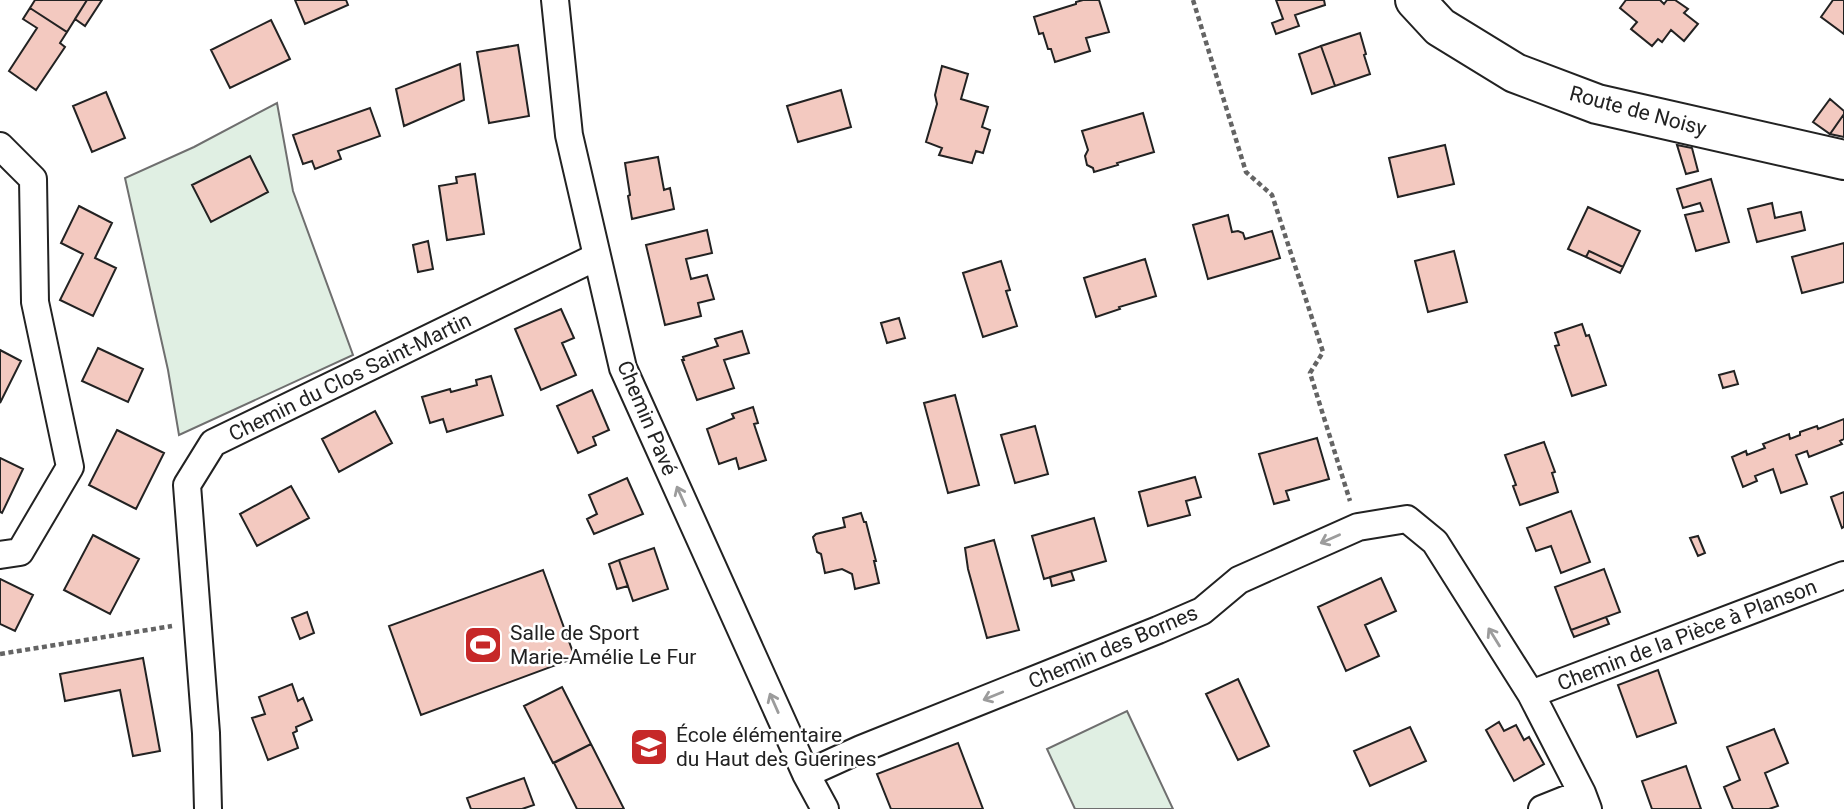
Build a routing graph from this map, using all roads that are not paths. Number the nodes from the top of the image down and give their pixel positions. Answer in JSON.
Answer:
{"nodes":[{"id":1,"x":555,"y":0,"type":"edge"},
{"id":2,"x":1415,"y":0,"type":"edge"},
{"id":3,"x":0,"y":146,"type":"edge"},
{"id":4,"x":1844,"y":160,"type":"edge"},
{"id":5,"x":596,"y":257,"type":"junction"},
{"id":6,"x":0,"y":555,"type":"edge"},
{"id":7,"x":1844,"y":575,"type":"edge"},
{"id":8,"x":1531,"y":694,"type":"junction"},
{"id":9,"x":806,"y":774,"type":"junction"},
{"id":10,"x":1585,"y":801,"type":"edge"},
{"id":11,"x":208,"y":809,"type":"edge"},
{"id":12,"x":825,"y":809,"type":"edge"},
{"id":13,"x":1542,"y":809,"type":"edge"}],
"edges":[{"from":1,"to":5,"type":"street","name":"Chemin Pavé"},
{"from":2,"to":4,"type":"street","name":"Route de Noisy"},
{"from":3,"to":6,"type":"street"},
{"from":9,"to":5,"type":"street","name":"Chemin Pavé","one_way":true},
{"from":5,"to":11,"type":"street","name":"Chemin du Clos Saint-Martin"},
{"from":7,"to":8,"type":"street","name":"Chemin de la Pièce à Planson"},
{"from":8,"to":9,"type":"street","name":"Chemin des Bornes","one_way":true},
{"from":8,"to":10,"type":"street","name":"Chemin des Bornes"},
{"from":9,"to":12,"type":"street","name":"Chemin Pavé"},
{"from":10,"to":13,"type":"street"}]}
